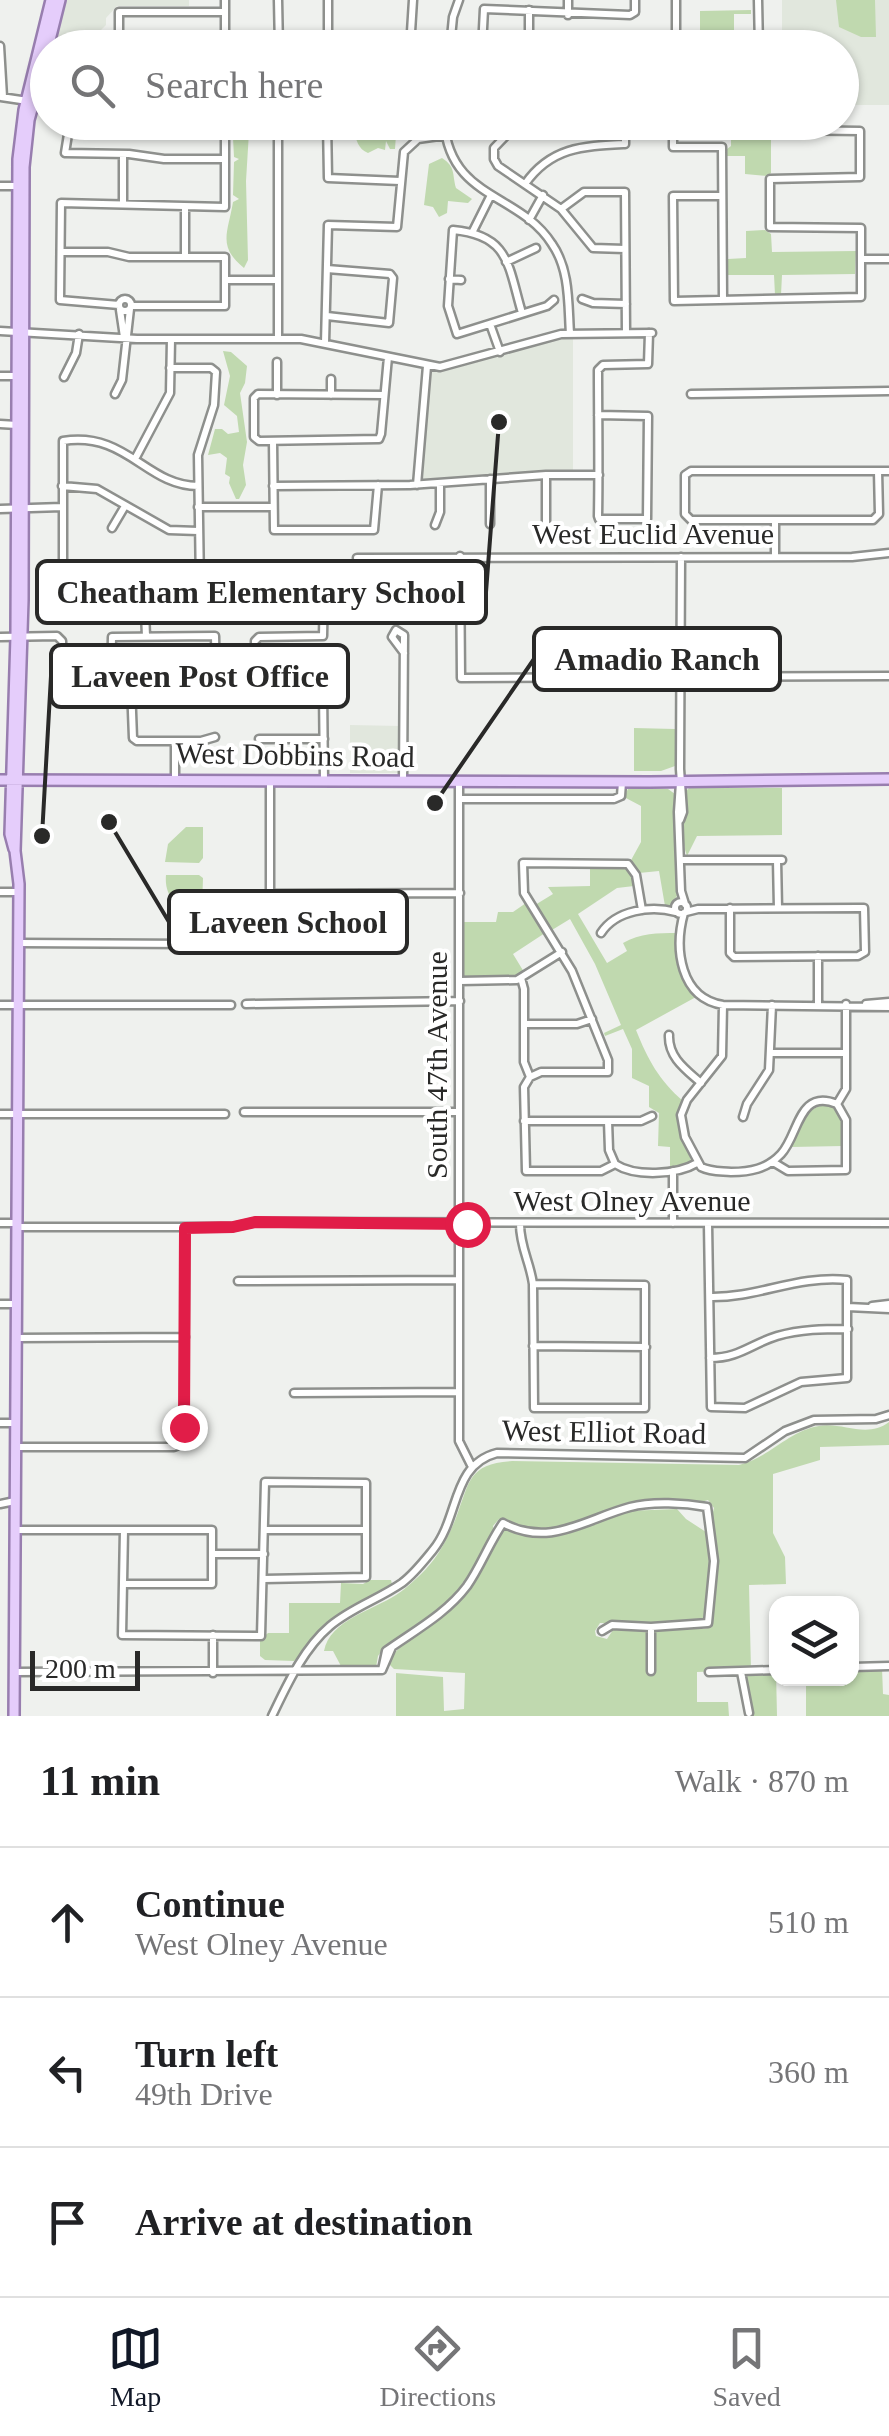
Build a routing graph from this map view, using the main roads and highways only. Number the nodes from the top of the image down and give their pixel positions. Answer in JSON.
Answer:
{"nodes":[{"id":1,"x":51,"y":0,"type":"edge"},
{"id":2,"x":60,"y":0,"type":"edge"},
{"id":3,"x":45,"y":30,"type":"edge"},
{"id":4,"x":53,"y":30,"type":"edge"},
{"id":5,"x":30,"y":101,"type":"edge"},
{"id":6,"x":20,"y":333,"type":"junction"},
{"id":7,"x":20,"y":425,"type":"junction"},
{"id":8,"x":19,"y":636,"type":"junction"},
{"id":9,"x":13,"y":682,"type":"junction"},
{"id":10,"x":18,"y":714,"type":"junction"},
{"id":11,"x":889,"y":779,"type":"edge"},
{"id":12,"x":9,"y":780,"type":"edge"},
{"id":13,"x":14,"y":1673,"type":"junction"},
{"id":14,"x":0,"y":1674,"type":"edge"},
{"id":15,"x":14,"y":1716,"type":"edge"}],
"edges":[{"from":1,"to":3,"type":"main road"},
{"from":2,"to":4,"type":"main road"},
{"from":5,"to":6,"type":"main road"},
{"from":6,"to":7,"type":"main road"},
{"from":6,"to":7,"type":"main road"},
{"from":7,"to":8,"type":"main road"},
{"from":8,"to":9,"type":"main road"},
{"from":8,"to":10,"type":"main road"},
{"from":9,"to":10,"type":"main road"},
{"from":9,"to":12,"type":"main road"},
{"from":10,"to":12,"type":"main road"},
{"from":11,"to":12,"type":"main road","name":"West Dobbins Road"},
{"from":12,"to":13,"type":"main road"},
{"from":13,"to":14,"type":"main road"},
{"from":13,"to":15,"type":"main road"}]}
